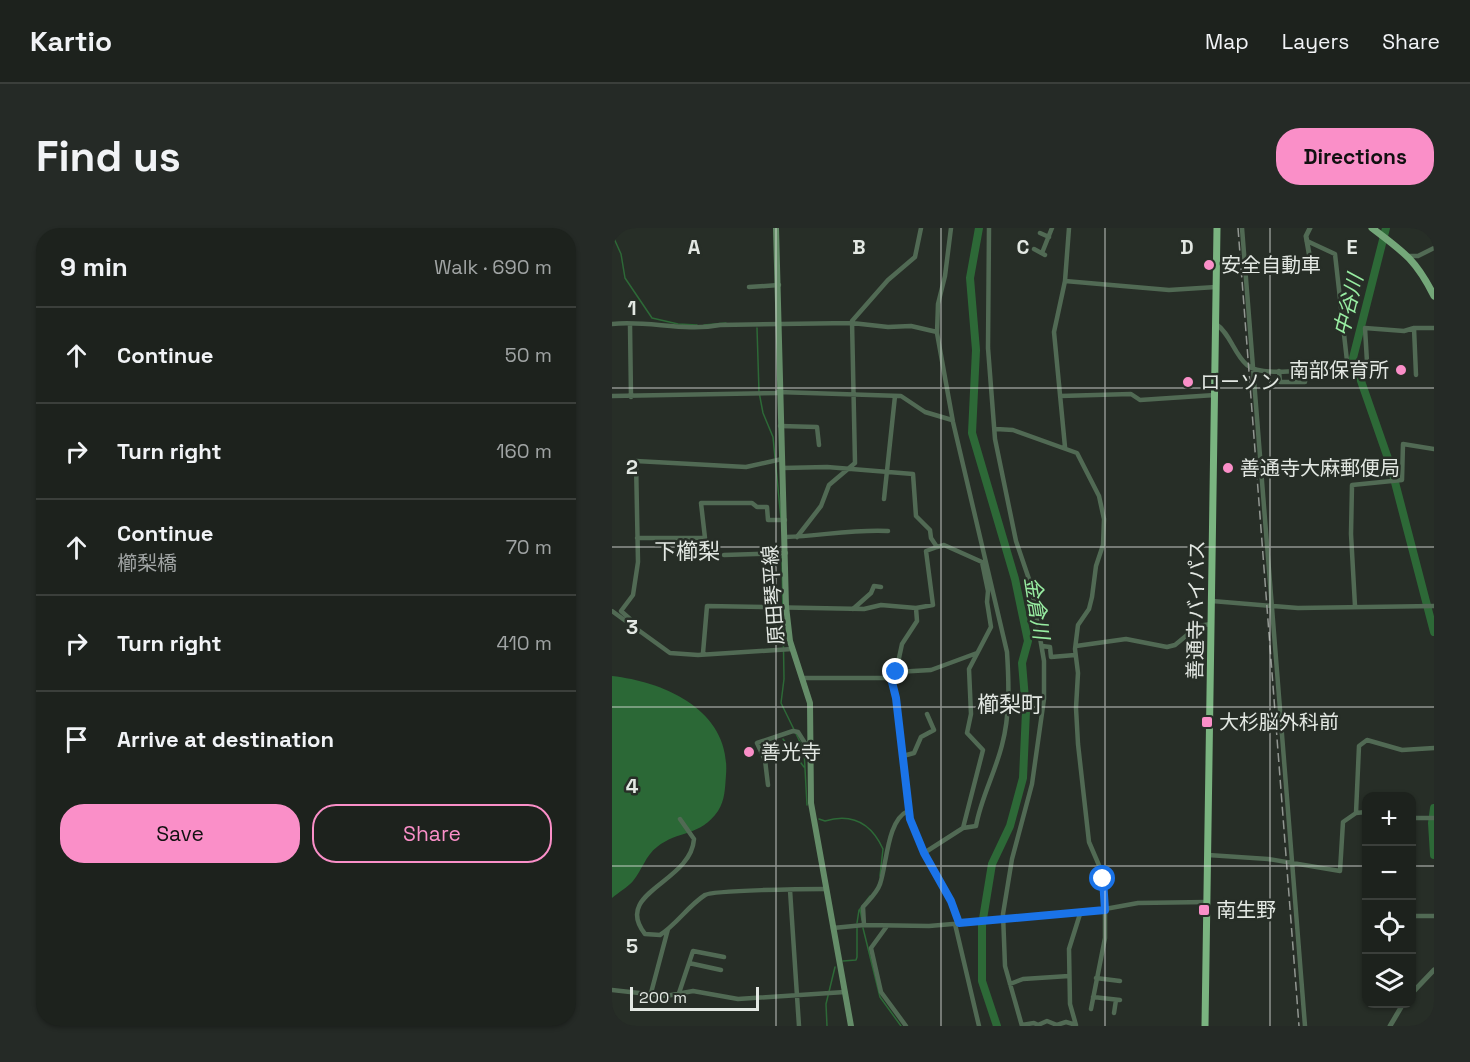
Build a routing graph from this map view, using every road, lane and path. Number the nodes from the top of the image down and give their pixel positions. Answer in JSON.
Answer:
{"nodes":[{"id":1,"x":776,"y":228,"type":"edge"},
{"id":2,"x":921,"y":228,"type":"edge"},
{"id":3,"x":951,"y":228,"type":"edge"},
{"id":4,"x":989,"y":228,"type":"edge"},
{"id":5,"x":1052,"y":228,"type":"edge"},
{"id":6,"x":1069,"y":228,"type":"edge"},
{"id":7,"x":1217,"y":228,"type":"edge"},
{"id":8,"x":1242,"y":228,"type":"edge"},
{"id":9,"x":1310,"y":228,"type":"edge"},
{"id":10,"x":1372,"y":228,"type":"edge"},
{"id":11,"x":1040,"y":233,"type":"dead end"},
{"id":12,"x":1048,"y":237,"type":"junction"},
{"id":13,"x":1307,"y":241,"type":"junction"},
{"id":14,"x":1434,"y":248,"type":"edge"},
{"id":15,"x":1035,"y":249,"type":"dead end"},
{"id":16,"x":1409,"y":256,"type":"junction"},
{"id":17,"x":1310,"y":259,"type":"dead end"},
{"id":18,"x":1065,"y":281,"type":"junction"},
{"id":19,"x":752,"y":285,"type":"dead end"},
{"id":20,"x":779,"y":285,"type":"junction"},
{"id":21,"x":1216,"y":286,"type":"junction"},
{"id":22,"x":1434,"y":296,"type":"edge"},
{"id":23,"x":852,"y":323,"type":"junction"},
{"id":24,"x":612,"y":324,"type":"edge"},
{"id":25,"x":630,"y":324,"type":"junction"},
{"id":26,"x":778,"y":324,"type":"junction"},
{"id":27,"x":1216,"y":324,"type":"junction"},
{"id":28,"x":1414,"y":328,"type":"junction"},
{"id":29,"x":1434,"y":328,"type":"edge"},
{"id":30,"x":937,"y":332,"type":"junction"},
{"id":31,"x":1349,"y":363,"type":"junction"},
{"id":32,"x":1305,"y":369,"type":"junction"},
{"id":33,"x":1355,"y":369,"type":"dead end"},
{"id":34,"x":1254,"y":370,"type":"junction"},
{"id":35,"x":1279,"y":371,"type":"junction"},
{"id":36,"x":1416,"y":375,"type":"dead end"},
{"id":37,"x":778,"y":393,"type":"junction"},
{"id":38,"x":852,"y":394,"type":"junction"},
{"id":39,"x":1215,"y":395,"type":"junction"},
{"id":40,"x":612,"y":396,"type":"edge"},
{"id":41,"x":895,"y":396,"type":"junction"},
{"id":42,"x":1060,"y":396,"type":"junction"},
{"id":43,"x":631,"y":397,"type":"junction"},
{"id":44,"x":952,"y":420,"type":"junction"},
{"id":45,"x":780,"y":426,"type":"junction"},
{"id":46,"x":996,"y":429,"type":"dead end"},
{"id":47,"x":819,"y":445,"type":"dead end"},
{"id":48,"x":1065,"y":447,"type":"junction"},
{"id":49,"x":1434,"y":448,"type":"edge"},
{"id":50,"x":779,"y":460,"type":"junction"},
{"id":51,"x":782,"y":468,"type":"junction"},
{"id":52,"x":848,"y":470,"type":"junction"},
{"id":53,"x":886,"y":472,"type":"junction"},
{"id":54,"x":884,"y":499,"type":"dead end"},
{"id":55,"x":782,"y":520,"type":"junction"},
{"id":56,"x":888,"y":531,"type":"dead end"},
{"id":57,"x":786,"y":537,"type":"junction"},
{"id":58,"x":797,"y":537,"type":"junction"},
{"id":59,"x":637,"y":538,"type":"junction"},
{"id":60,"x":937,"y":547,"type":"junction"},
{"id":61,"x":783,"y":553,"type":"junction"},
{"id":62,"x":724,"y":555,"type":"dead end"},
{"id":63,"x":880,"y":587,"type":"dead end"},
{"id":64,"x":990,"y":591,"type":"junction"},
{"id":65,"x":1212,"y":602,"type":"junction"},
{"id":66,"x":783,"y":606,"type":"junction"},
{"id":67,"x":1354,"y":606,"type":"junction"},
{"id":68,"x":1434,"y":606,"type":"edge"},
{"id":69,"x":1272,"y":607,"type":"junction"},
{"id":70,"x":916,"y":608,"type":"junction"},
{"id":71,"x":853,"y":609,"type":"junction"},
{"id":72,"x":612,"y":611,"type":"edge"},
{"id":73,"x":630,"y":624,"type":"junction"},
{"id":74,"x":1211,"y":624,"type":"junction"},
{"id":75,"x":1042,"y":646,"type":"junction"},
{"id":76,"x":1076,"y":646,"type":"junction"},
{"id":77,"x":786,"y":649,"type":"junction"},
{"id":78,"x":978,"y":652,"type":"junction"},
{"id":79,"x":704,"y":653,"type":"junction"},
{"id":80,"x":1075,"y":655,"type":"junction"},
{"id":81,"x":896,"y":672,"type":"junction"},
{"id":82,"x":803,"y":678,"type":"junction"},
{"id":83,"x":891,"y":678,"type":"junction"},
{"id":84,"x":927,"y":714,"type":"dead end"},
{"id":85,"x":1434,"y":748,"type":"edge"},
{"id":86,"x":810,"y":751,"type":"junction"},
{"id":87,"x":903,"y":756,"type":"junction"},
{"id":88,"x":768,"y":785,"type":"dead end"},
{"id":89,"x":908,"y":811,"type":"junction"},
{"id":90,"x":1362,"y":812,"type":"edge"},
{"id":91,"x":1356,"y":813,"type":"junction"},
{"id":92,"x":1416,"y":818,"type":"edge"},
{"id":93,"x":1434,"y":818,"type":"edge"},
{"id":94,"x":680,"y":819,"type":"dead end"},
{"id":95,"x":963,"y":828,"type":"junction"},
{"id":96,"x":924,"y":853,"type":"junction"},
{"id":97,"x":1208,"y":855,"type":"junction"},
{"id":98,"x":1292,"y":862,"type":"junction"},
{"id":99,"x":826,"y":889,"type":"junction"},
{"id":100,"x":790,"y":890,"type":"junction"},
{"id":101,"x":1207,"y":902,"type":"junction"},
{"id":102,"x":1105,"y":910,"type":"junction"},
{"id":103,"x":1080,"y":914,"type":"junction"},
{"id":104,"x":1416,"y":916,"type":"edge"},
{"id":105,"x":1434,"y":916,"type":"edge"},
{"id":106,"x":1003,"y":920,"type":"junction"},
{"id":107,"x":957,"y":924,"type":"junction"},
{"id":108,"x":861,"y":925,"type":"junction"},
{"id":109,"x":887,"y":926,"type":"junction"},
{"id":110,"x":833,"y":928,"type":"junction"},
{"id":111,"x":668,"y":929,"type":"junction"},
{"id":112,"x":724,"y":957,"type":"dead end"},
{"id":113,"x":689,"y":963,"type":"junction"},
{"id":114,"x":721,"y":970,"type":"dead end"},
{"id":115,"x":1434,"y":970,"type":"edge"},
{"id":116,"x":1069,"y":976,"type":"junction"},
{"id":117,"x":1096,"y":978,"type":"junction"},
{"id":118,"x":1120,"y":981,"type":"dead end"},
{"id":119,"x":1010,"y":984,"type":"junction"},
{"id":120,"x":1416,"y":989,"type":"edge"},
{"id":121,"x":612,"y":990,"type":"edge"},
{"id":122,"x":845,"y":992,"type":"junction"},
{"id":123,"x":651,"y":993,"type":"junction"},
{"id":124,"x":679,"y":993,"type":"junction"},
{"id":125,"x":797,"y":996,"type":"junction"},
{"id":126,"x":1094,"y":997,"type":"junction"},
{"id":127,"x":1401,"y":1008,"type":"edge"},
{"id":128,"x":1091,"y":1009,"type":"dead end"},
{"id":129,"x":1114,"y":1013,"type":"dead end"},
{"id":130,"x":1022,"y":1025,"type":"edge"},
{"id":131,"x":799,"y":1026,"type":"edge"},
{"id":132,"x":851,"y":1026,"type":"edge"},
{"id":133,"x":906,"y":1026,"type":"edge"},
{"id":134,"x":979,"y":1026,"type":"edge"},
{"id":135,"x":1203,"y":1026,"type":"edge"},
{"id":136,"x":1305,"y":1026,"type":"edge"},
{"id":137,"x":1390,"y":1026,"type":"edge"}],
"edges":[{"from":1,"to":20,"type":"main road","name":"原田琴平線"},
{"from":2,"to":23,"type":"street"},
{"from":3,"to":30,"type":"street"},
{"from":4,"to":75,"type":"street"},
{"from":5,"to":12,"type":"street"},
{"from":6,"to":18,"type":"street"},
{"from":7,"to":21,"type":"highway","name":"善通寺バイパス"},
{"from":8,"to":34,"type":"street"},
{"from":9,"to":13,"type":"street"},
{"from":10,"to":16,"type":"main road"},
{"from":11,"to":12,"type":"street"},
{"from":12,"to":15,"type":"street"},
{"from":13,"to":17,"type":"street"},
{"from":13,"to":31,"type":"street"},
{"from":14,"to":16,"type":"street"},
{"from":16,"to":22,"type":"main road"},
{"from":18,"to":21,"type":"street"},
{"from":18,"to":42,"type":"street"},
{"from":19,"to":20,"type":"street"},
{"from":20,"to":26,"type":"main road","name":"原田琴平線"},
{"from":21,"to":27,"type":"highway","name":"善通寺バイパス"},
{"from":23,"to":26,"type":"street"},
{"from":23,"to":30,"type":"street"},
{"from":23,"to":38,"type":"street"},
{"from":24,"to":25,"type":"street"},
{"from":25,"to":26,"type":"street"},
{"from":25,"to":43,"type":"street"},
{"from":26,"to":37,"type":"main road","name":"原田琴平線"},
{"from":27,"to":34,"type":"street"},
{"from":27,"to":39,"type":"highway","name":"善通寺バイパス"},
{"from":28,"to":29,"type":"street"},
{"from":28,"to":31,"type":"street"},
{"from":28,"to":36,"type":"street"},
{"from":30,"to":44,"type":"street"},
{"from":31,"to":32,"type":"street"},
{"from":31,"to":33,"type":"street"},
{"from":32,"to":35,"type":"street"},
{"from":32,"to":35,"type":"street"},
{"from":34,"to":35,"type":"street"},
{"from":34,"to":69,"type":"street"},
{"from":37,"to":38,"type":"street"},
{"from":37,"to":43,"type":"street"},
{"from":37,"to":45,"type":"main road","name":"原田琴平線"},
{"from":38,"to":41,"type":"street"},
{"from":38,"to":52,"type":"street"},
{"from":39,"to":42,"type":"street"},
{"from":39,"to":65,"type":"highway","name":"善通寺バイパス"},
{"from":40,"to":43,"type":"street"},
{"from":41,"to":44,"type":"street"},
{"from":41,"to":53,"type":"street"},
{"from":42,"to":48,"type":"street"},
{"from":44,"to":64,"type":"street"},
{"from":45,"to":47,"type":"street"},
{"from":45,"to":50,"type":"main road","name":"原田琴平線"},
{"from":46,"to":48,"type":"street"},
{"from":48,"to":76,"type":"street"},
{"from":49,"to":67,"type":"street"},
{"from":50,"to":51,"type":"main road","name":"原田琴平線"},
{"from":50,"to":59,"type":"street"},
{"from":51,"to":52,"type":"street"},
{"from":51,"to":55,"type":"main road","name":"原田琴平線"},
{"from":52,"to":53,"type":"street"},
{"from":52,"to":58,"type":"street"},
{"from":53,"to":54,"type":"street"},
{"from":53,"to":60,"type":"street"},
{"from":55,"to":57,"type":"main road","name":"原田琴平線"},
{"from":55,"to":59,"type":"street"},
{"from":56,"to":58,"type":"street"},
{"from":57,"to":58,"type":"street"},
{"from":57,"to":61,"type":"main road","name":"原田琴平線"},
{"from":59,"to":73,"type":"street"},
{"from":60,"to":64,"type":"street"},
{"from":60,"to":70,"type":"street"},
{"from":61,"to":62,"type":"street"},
{"from":61,"to":66,"type":"main road","name":"原田琴平線"},
{"from":63,"to":71,"type":"street"},
{"from":64,"to":78,"type":"street"},
{"from":64,"to":95,"type":"street"},
{"from":65,"to":69,"type":"street"},
{"from":65,"to":74,"type":"highway","name":"善通寺バイパス"},
{"from":66,"to":71,"type":"street"},
{"from":66,"to":77,"type":"main road","name":"原田琴平線"},
{"from":66,"to":79,"type":"street"},
{"from":67,"to":68,"type":"street"},
{"from":67,"to":69,"type":"street"},
{"from":69,"to":98,"type":"street"},
{"from":70,"to":71,"type":"street"},
{"from":70,"to":81,"type":"street"},
{"from":72,"to":73,"type":"street"},
{"from":73,"to":79,"type":"street"},
{"from":74,"to":76,"type":"street"},
{"from":74,"to":97,"type":"highway","name":"善通寺バイパス"},
{"from":75,"to":80,"type":"street"},
{"from":75,"to":106,"type":"street"},
{"from":76,"to":80,"type":"street"},
{"from":77,"to":79,"type":"street"},
{"from":77,"to":82,"type":"main road","name":"原田琴平線"},
{"from":78,"to":81,"type":"street"},
{"from":78,"to":95,"type":"street"},
{"from":80,"to":102,"type":"street"},
{"from":81,"to":83,"type":"street"},
{"from":82,"to":83,"type":"street"},
{"from":82,"to":86,"type":"main road","name":"原田琴平線"},
{"from":83,"to":87,"type":"street"},
{"from":84,"to":87,"type":"street"},
{"from":85,"to":91,"type":"street"},
{"from":86,"to":88,"type":"street"},
{"from":86,"to":99,"type":"main road","name":"原田琴平線"},
{"from":87,"to":89,"type":"street"},
{"from":89,"to":96,"type":"street"},
{"from":89,"to":108,"type":"street"},
{"from":90,"to":91,"type":"street"},
{"from":91,"to":98,"type":"street"},
{"from":92,"to":93,"type":"street"},
{"from":94,"to":111,"type":"street"},
{"from":95,"to":96,"type":"street"},
{"from":96,"to":107,"type":"street"},
{"from":97,"to":98,"type":"street"},
{"from":97,"to":101,"type":"highway","name":"善通寺バイパス"},
{"from":98,"to":136,"type":"street"},
{"from":99,"to":100,"type":"street"},
{"from":99,"to":110,"type":"main road","name":"原田琴平線"},
{"from":100,"to":111,"type":"street"},
{"from":100,"to":125,"type":"street"},
{"from":101,"to":102,"type":"street"},
{"from":101,"to":135,"type":"highway","name":"善通寺バイパス"},
{"from":102,"to":103,"type":"street"},
{"from":102,"to":117,"type":"street"},
{"from":103,"to":106,"type":"street"},
{"from":103,"to":116,"type":"street"},
{"from":104,"to":105,"type":"street"},
{"from":106,"to":107,"type":"street"},
{"from":106,"to":119,"type":"street"},
{"from":107,"to":109,"type":"street"},
{"from":107,"to":134,"type":"street"},
{"from":108,"to":109,"type":"street"},
{"from":108,"to":110,"type":"street"},
{"from":109,"to":133,"type":"street"},
{"from":110,"to":122,"type":"main road","name":"原田琴平線"},
{"from":111,"to":123,"type":"street"},
{"from":112,"to":113,"type":"street"},
{"from":113,"to":114,"type":"street"},
{"from":113,"to":124,"type":"street"},
{"from":115,"to":120,"type":"street"},
{"from":116,"to":119,"type":"street"},
{"from":116,"to":130,"type":"street"},
{"from":117,"to":118,"type":"street"},
{"from":117,"to":126,"type":"street"},
{"from":119,"to":130,"type":"street"},
{"from":121,"to":123,"type":"street"},
{"from":122,"to":125,"type":"street"},
{"from":122,"to":132,"type":"main road","name":"原田琴平線"},
{"from":123,"to":124,"type":"street"},
{"from":124,"to":125,"type":"street"},
{"from":125,"to":131,"type":"street"},
{"from":126,"to":128,"type":"street"},
{"from":126,"to":129,"type":"street"},
{"from":127,"to":137,"type":"street"}]}
